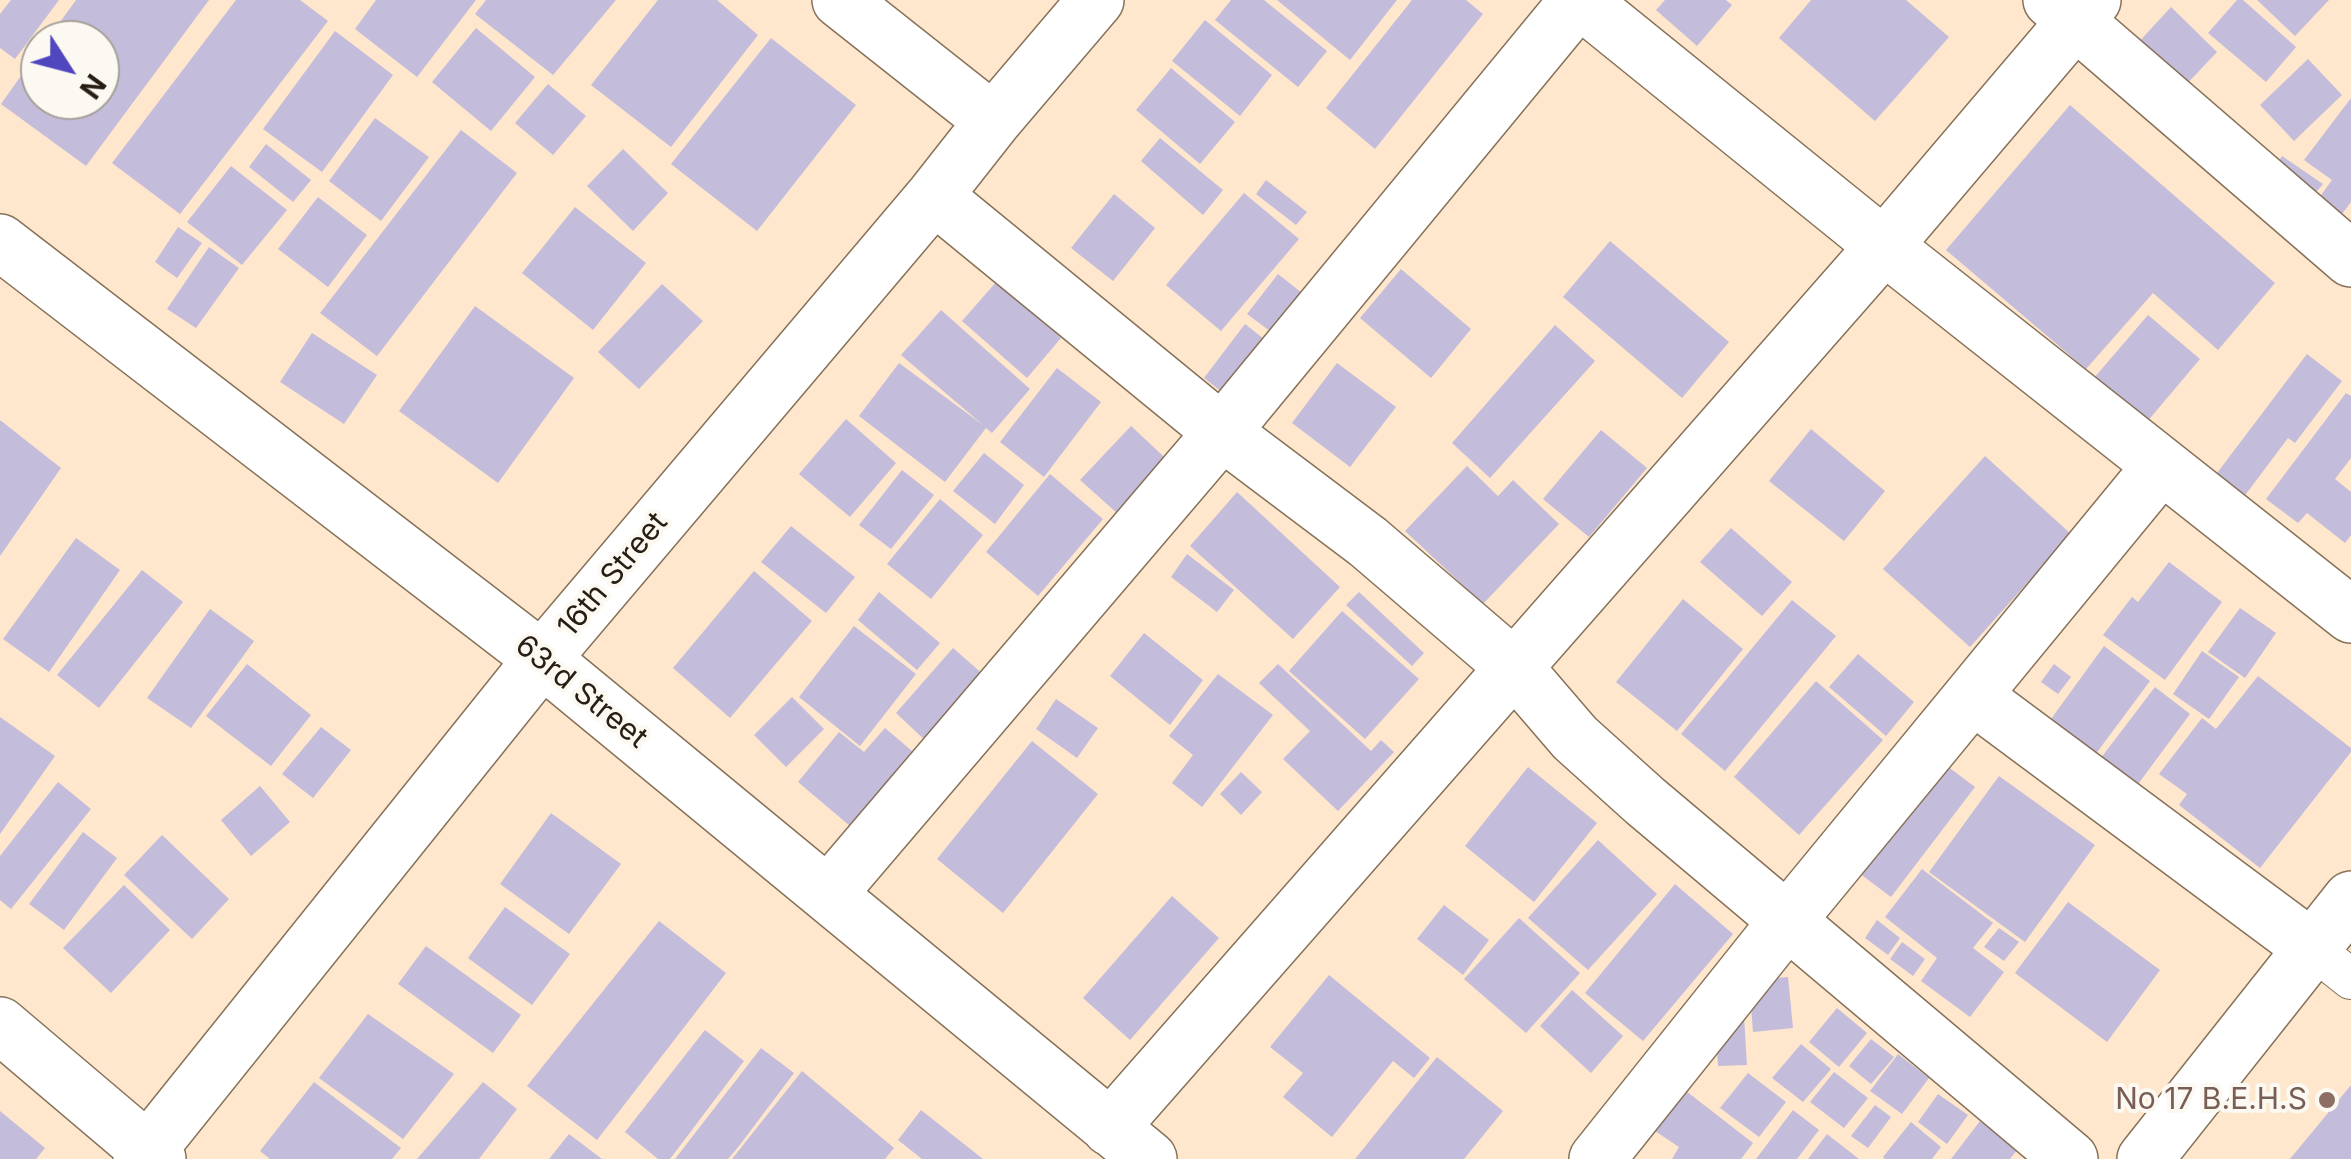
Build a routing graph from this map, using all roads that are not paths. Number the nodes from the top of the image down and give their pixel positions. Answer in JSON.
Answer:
{"nodes":[{"id":1,"x":840,"y":0,"type":"edge"},
{"id":2,"x":1096,"y":0,"type":"edge"},
{"id":3,"x":1579,"y":0,"type":"edge"},
{"id":4,"x":2074,"y":6,"type":"edge"},
{"id":5,"x":992,"y":122,"type":"junction"},
{"id":6,"x":934,"y":196,"type":"junction"},
{"id":7,"x":0,"y":242,"type":"edge"},
{"id":8,"x":1884,"y":246,"type":"junction"},
{"id":9,"x":2351,"y":259,"type":"edge"},
{"id":10,"x":1222,"y":432,"type":"junction"},
{"id":11,"x":2161,"y":466,"type":"junction"},
{"id":12,"x":2351,"y":615,"type":"edge"},
{"id":13,"x":542,"y":659,"type":"junction"},
{"id":14,"x":1514,"y":667,"type":"junction"},
{"id":15,"x":1973,"y":696,"type":"junction"},
{"id":16,"x":830,"y":894,"type":"junction"},
{"id":17,"x":2351,"y":899,"type":"edge"},
{"id":18,"x":1787,"y":921,"type":"junction"},
{"id":19,"x":2331,"y":963,"type":"edge"},
{"id":20,"x":0,"y":1025,"type":"edge"},
{"id":21,"x":1130,"y":1143,"type":"edge"},
{"id":22,"x":149,"y":1156,"type":"edge"},
{"id":23,"x":1597,"y":1159,"type":"edge"},
{"id":24,"x":2070,"y":1159,"type":"edge"},
{"id":25,"x":2145,"y":1159,"type":"edge"}],
"edges":[{"from":1,"to":5,"type":"street"},
{"from":2,"to":5,"type":"street","name":"16th Street"},
{"from":3,"to":8,"type":"street"},
{"from":3,"to":10,"type":"street"},
{"from":4,"to":8,"type":"street"},
{"from":4,"to":9,"type":"street"},
{"from":5,"to":6,"type":"street","name":"16th Street"},
{"from":6,"to":10,"type":"street"},
{"from":6,"to":13,"type":"street","name":"16th Street"},
{"from":7,"to":13,"type":"street","name":"63rd Street"},
{"from":8,"to":11,"type":"street"},
{"from":8,"to":14,"type":"street"},
{"from":10,"to":14,"type":"street"},
{"from":10,"to":16,"type":"street"},
{"from":11,"to":12,"type":"street"},
{"from":11,"to":15,"type":"street"},
{"from":13,"to":16,"type":"street","name":"63rd Street"},
{"from":13,"to":22,"type":"street","name":"16th Street"},
{"from":14,"to":18,"type":"street"},
{"from":14,"to":21,"type":"street"},
{"from":15,"to":18,"type":"street"},
{"from":15,"to":19,"type":"street"},
{"from":16,"to":21,"type":"street","name":"63rd Street"},
{"from":17,"to":19,"type":"street"},
{"from":18,"to":23,"type":"street"},
{"from":18,"to":24,"type":"street"},
{"from":19,"to":25,"type":"street"},
{"from":20,"to":22,"type":"street"}]}
